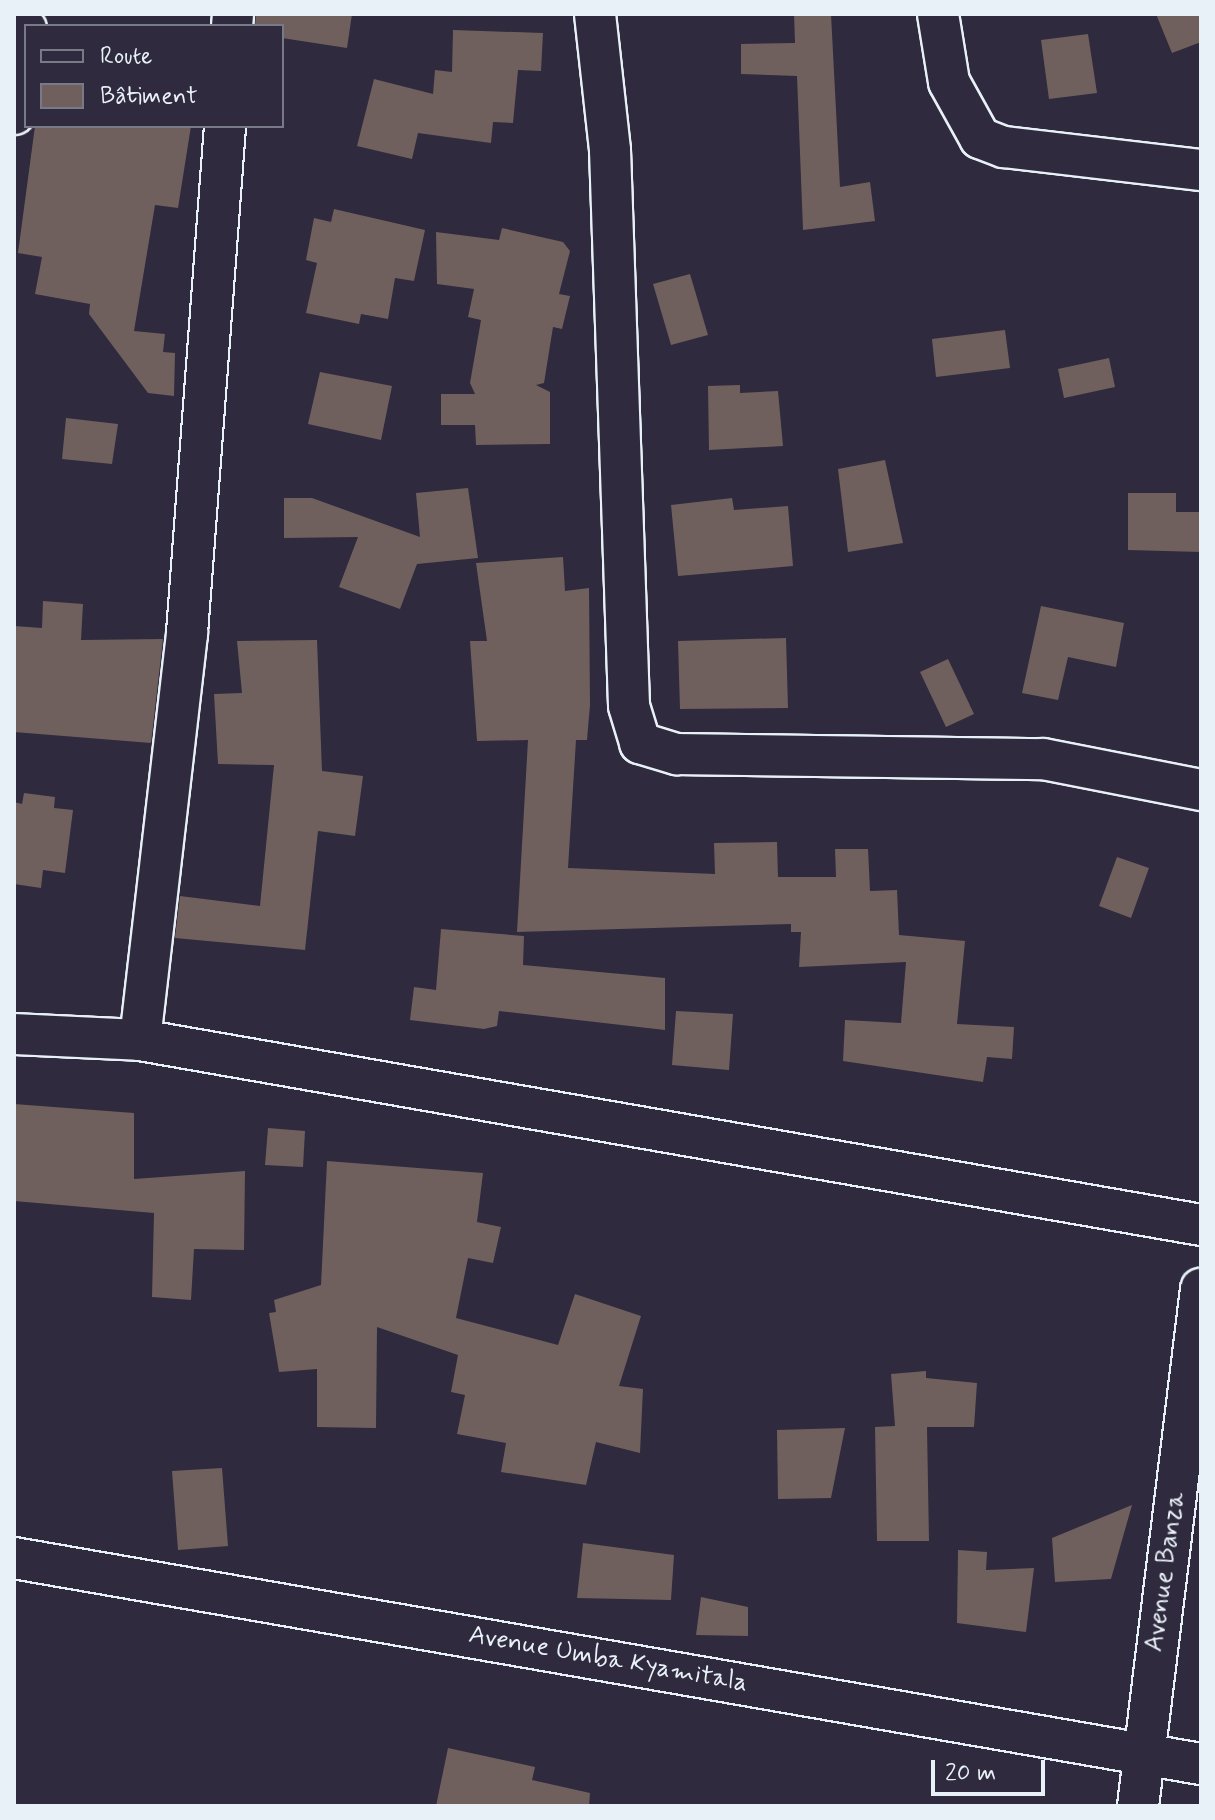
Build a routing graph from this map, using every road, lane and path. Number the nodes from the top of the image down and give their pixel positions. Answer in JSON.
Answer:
{"nodes":[{"id":1,"x":595,"y":14,"type":"edge"},
{"id":2,"x":938,"y":14,"type":"edge"},
{"id":3,"x":24,"y":40,"type":"edge"},
{"id":4,"x":15,"y":94,"type":"edge"},
{"id":5,"x":225,"y":128,"type":"edge"},
{"id":6,"x":1201,"y":170,"type":"edge"},
{"id":7,"x":1201,"y":790,"type":"edge"},
{"id":8,"x":14,"y":1034,"type":"edge"},
{"id":9,"x":140,"y":1040,"type":"junction"},
{"id":10,"x":1201,"y":1225,"type":"edge"},
{"id":11,"x":1201,"y":1289,"type":"edge"},
{"id":12,"x":14,"y":1558,"type":"edge"},
{"id":13,"x":1141,"y":1751,"type":"junction"},
{"id":14,"x":1201,"y":1764,"type":"edge"},
{"id":15,"x":1138,"y":1806,"type":"edge"}],
"edges":[{"from":1,"to":7,"type":"street"},
{"from":2,"to":6,"type":"street"},
{"from":3,"to":4,"type":"street"},
{"from":5,"to":9,"type":"street"},
{"from":8,"to":9,"type":"street"},
{"from":9,"to":10,"type":"street"},
{"from":11,"to":13,"type":"street","name":"Avenue Banza"},
{"from":12,"to":13,"type":"street","name":"Avenue Umba Kyamitala"},
{"from":13,"to":14,"type":"street","name":"Avenue Umba Kyamitala"},
{"from":13,"to":15,"type":"street","name":"Avenue Banza"}]}
